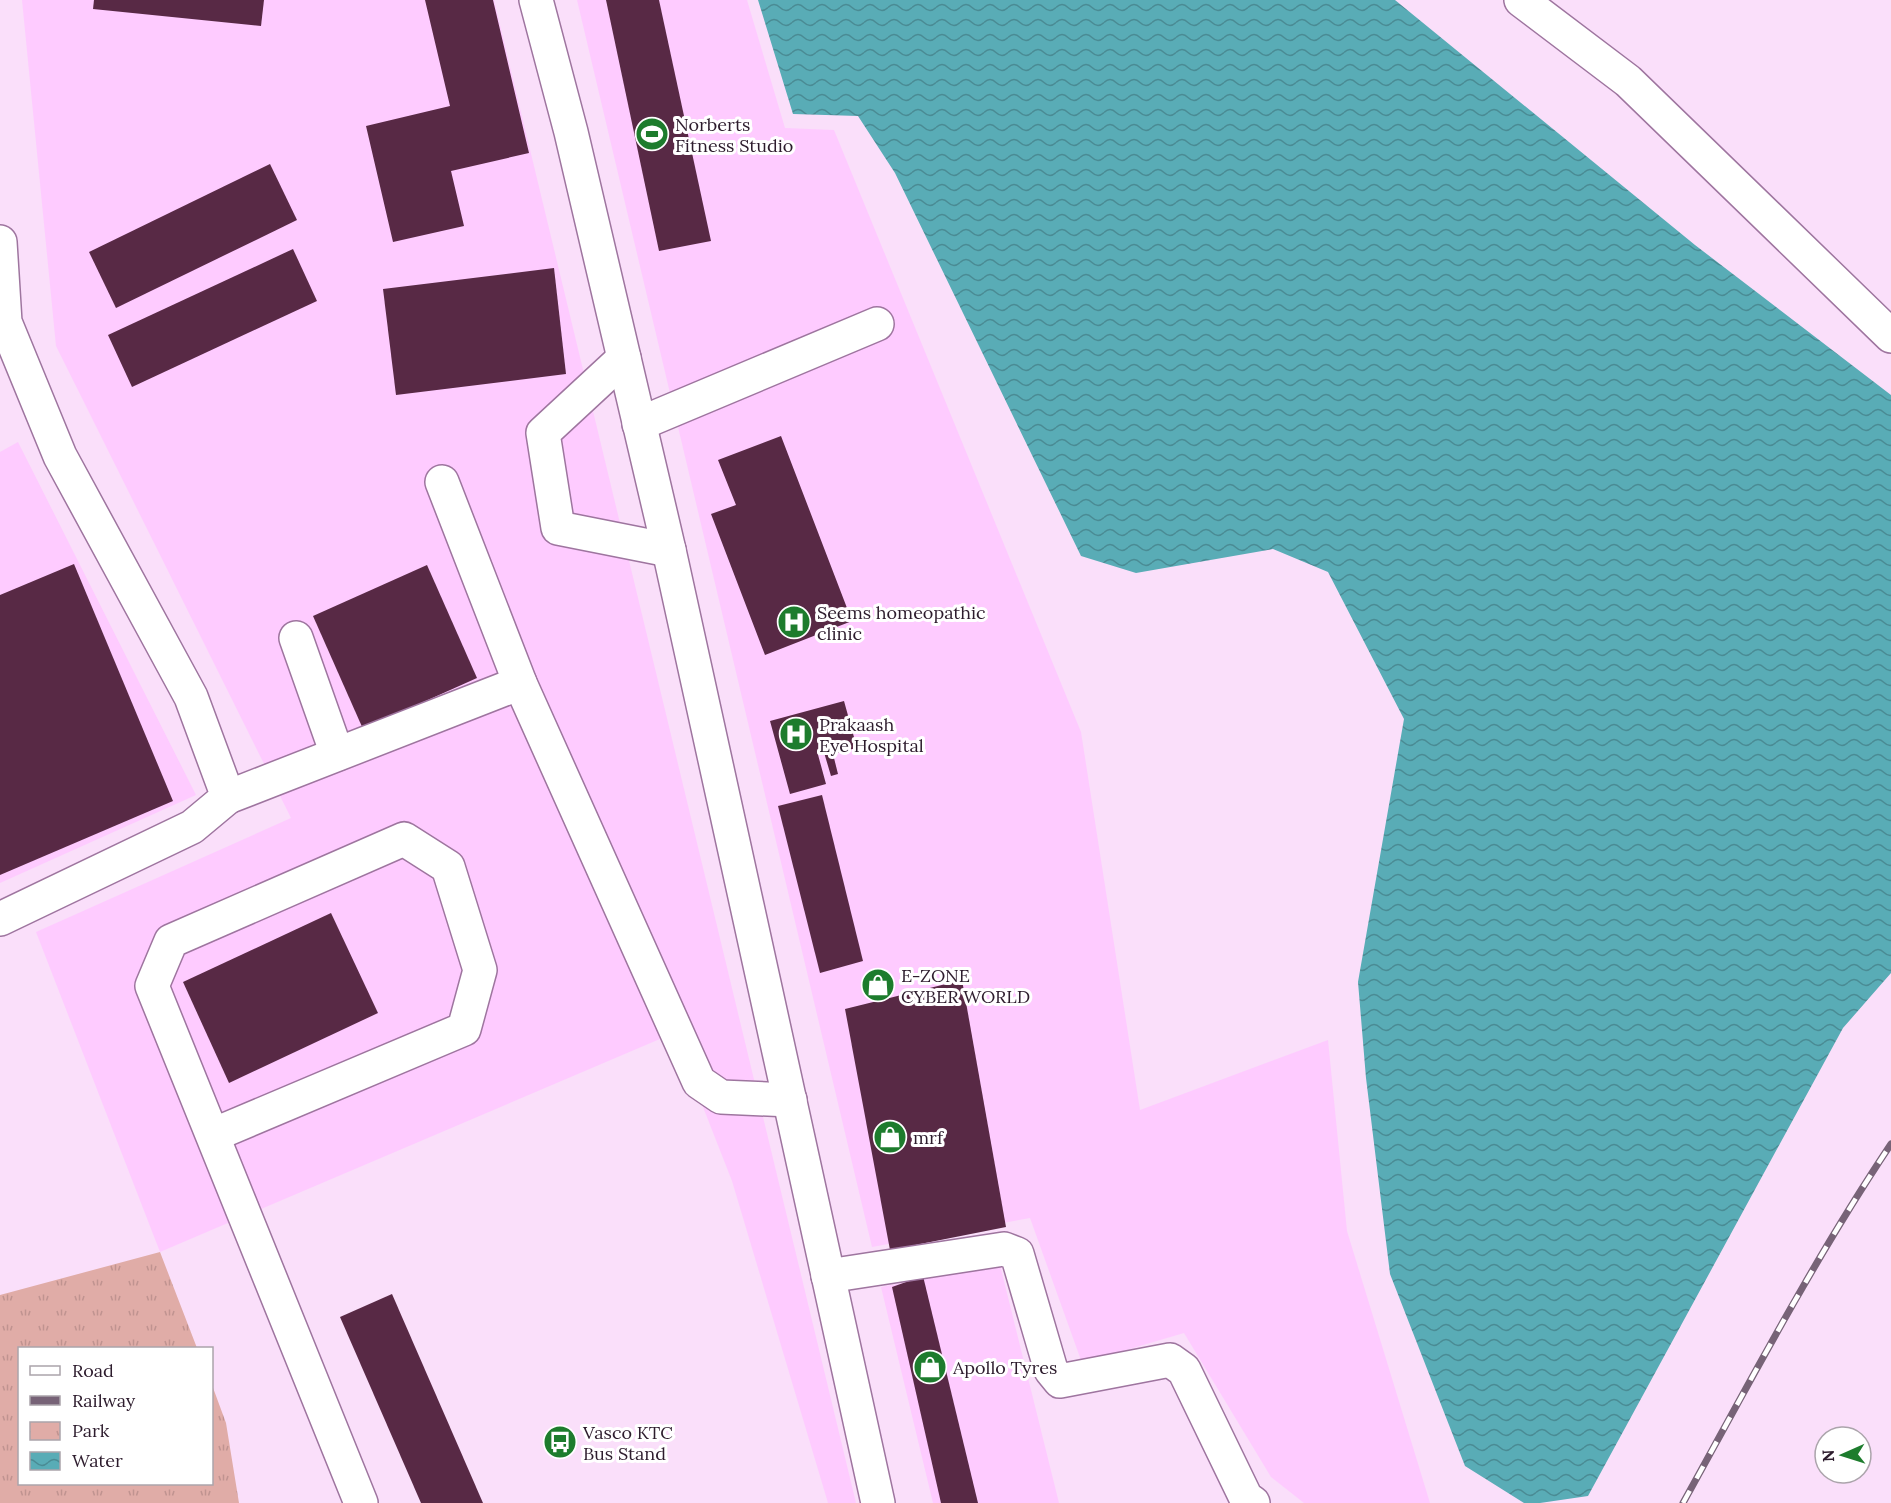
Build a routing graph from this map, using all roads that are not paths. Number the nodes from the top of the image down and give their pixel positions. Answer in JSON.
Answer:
{"nodes":[{"id":1,"x":536,"y":0,"type":"edge"},
{"id":2,"x":1521,"y":0,"type":"edge"},
{"id":3,"x":0,"y":242,"type":"edge"},
{"id":4,"x":877,"y":324,"type":"dead end"},
{"id":5,"x":1891,"y":336,"type":"edge"},
{"id":6,"x":624,"y":358,"type":"junction"},
{"id":7,"x":639,"y":424,"type":"junction"},
{"id":8,"x":442,"y":482,"type":"dead end"},
{"id":9,"x":669,"y":550,"type":"junction"},
{"id":10,"x":296,"y":638,"type":"dead end"},
{"id":11,"x":520,"y":683,"type":"junction"},
{"id":12,"x":337,"y":754,"type":"junction"},
{"id":13,"x":228,"y":797,"type":"junction"},
{"id":14,"x":0,"y":919,"type":"edge"},
{"id":15,"x":790,"y":1100,"type":"junction"},
{"id":16,"x":213,"y":1136,"type":"junction"},
{"id":17,"x":828,"y":1276,"type":"junction"},
{"id":18,"x":361,"y":1503,"type":"edge"},
{"id":19,"x":878,"y":1503,"type":"edge"},
{"id":20,"x":1253,"y":1503,"type":"edge"}],
"edges":[{"from":1,"to":6,"type":"street"},
{"from":2,"to":5,"type":"street"},
{"from":3,"to":13,"type":"street"},
{"from":4,"to":7,"type":"street"},
{"from":6,"to":7,"type":"street"},
{"from":6,"to":9,"type":"street"},
{"from":7,"to":9,"type":"street"},
{"from":8,"to":11,"type":"street"},
{"from":9,"to":15,"type":"street"},
{"from":10,"to":12,"type":"street"},
{"from":11,"to":12,"type":"street"},
{"from":11,"to":15,"type":"street"},
{"from":12,"to":13,"type":"street"},
{"from":13,"to":14,"type":"street"},
{"from":15,"to":17,"type":"street"},
{"from":16,"to":16,"type":"street"},
{"from":16,"to":18,"type":"street"},
{"from":17,"to":19,"type":"street"},
{"from":17,"to":20,"type":"street"}]}
